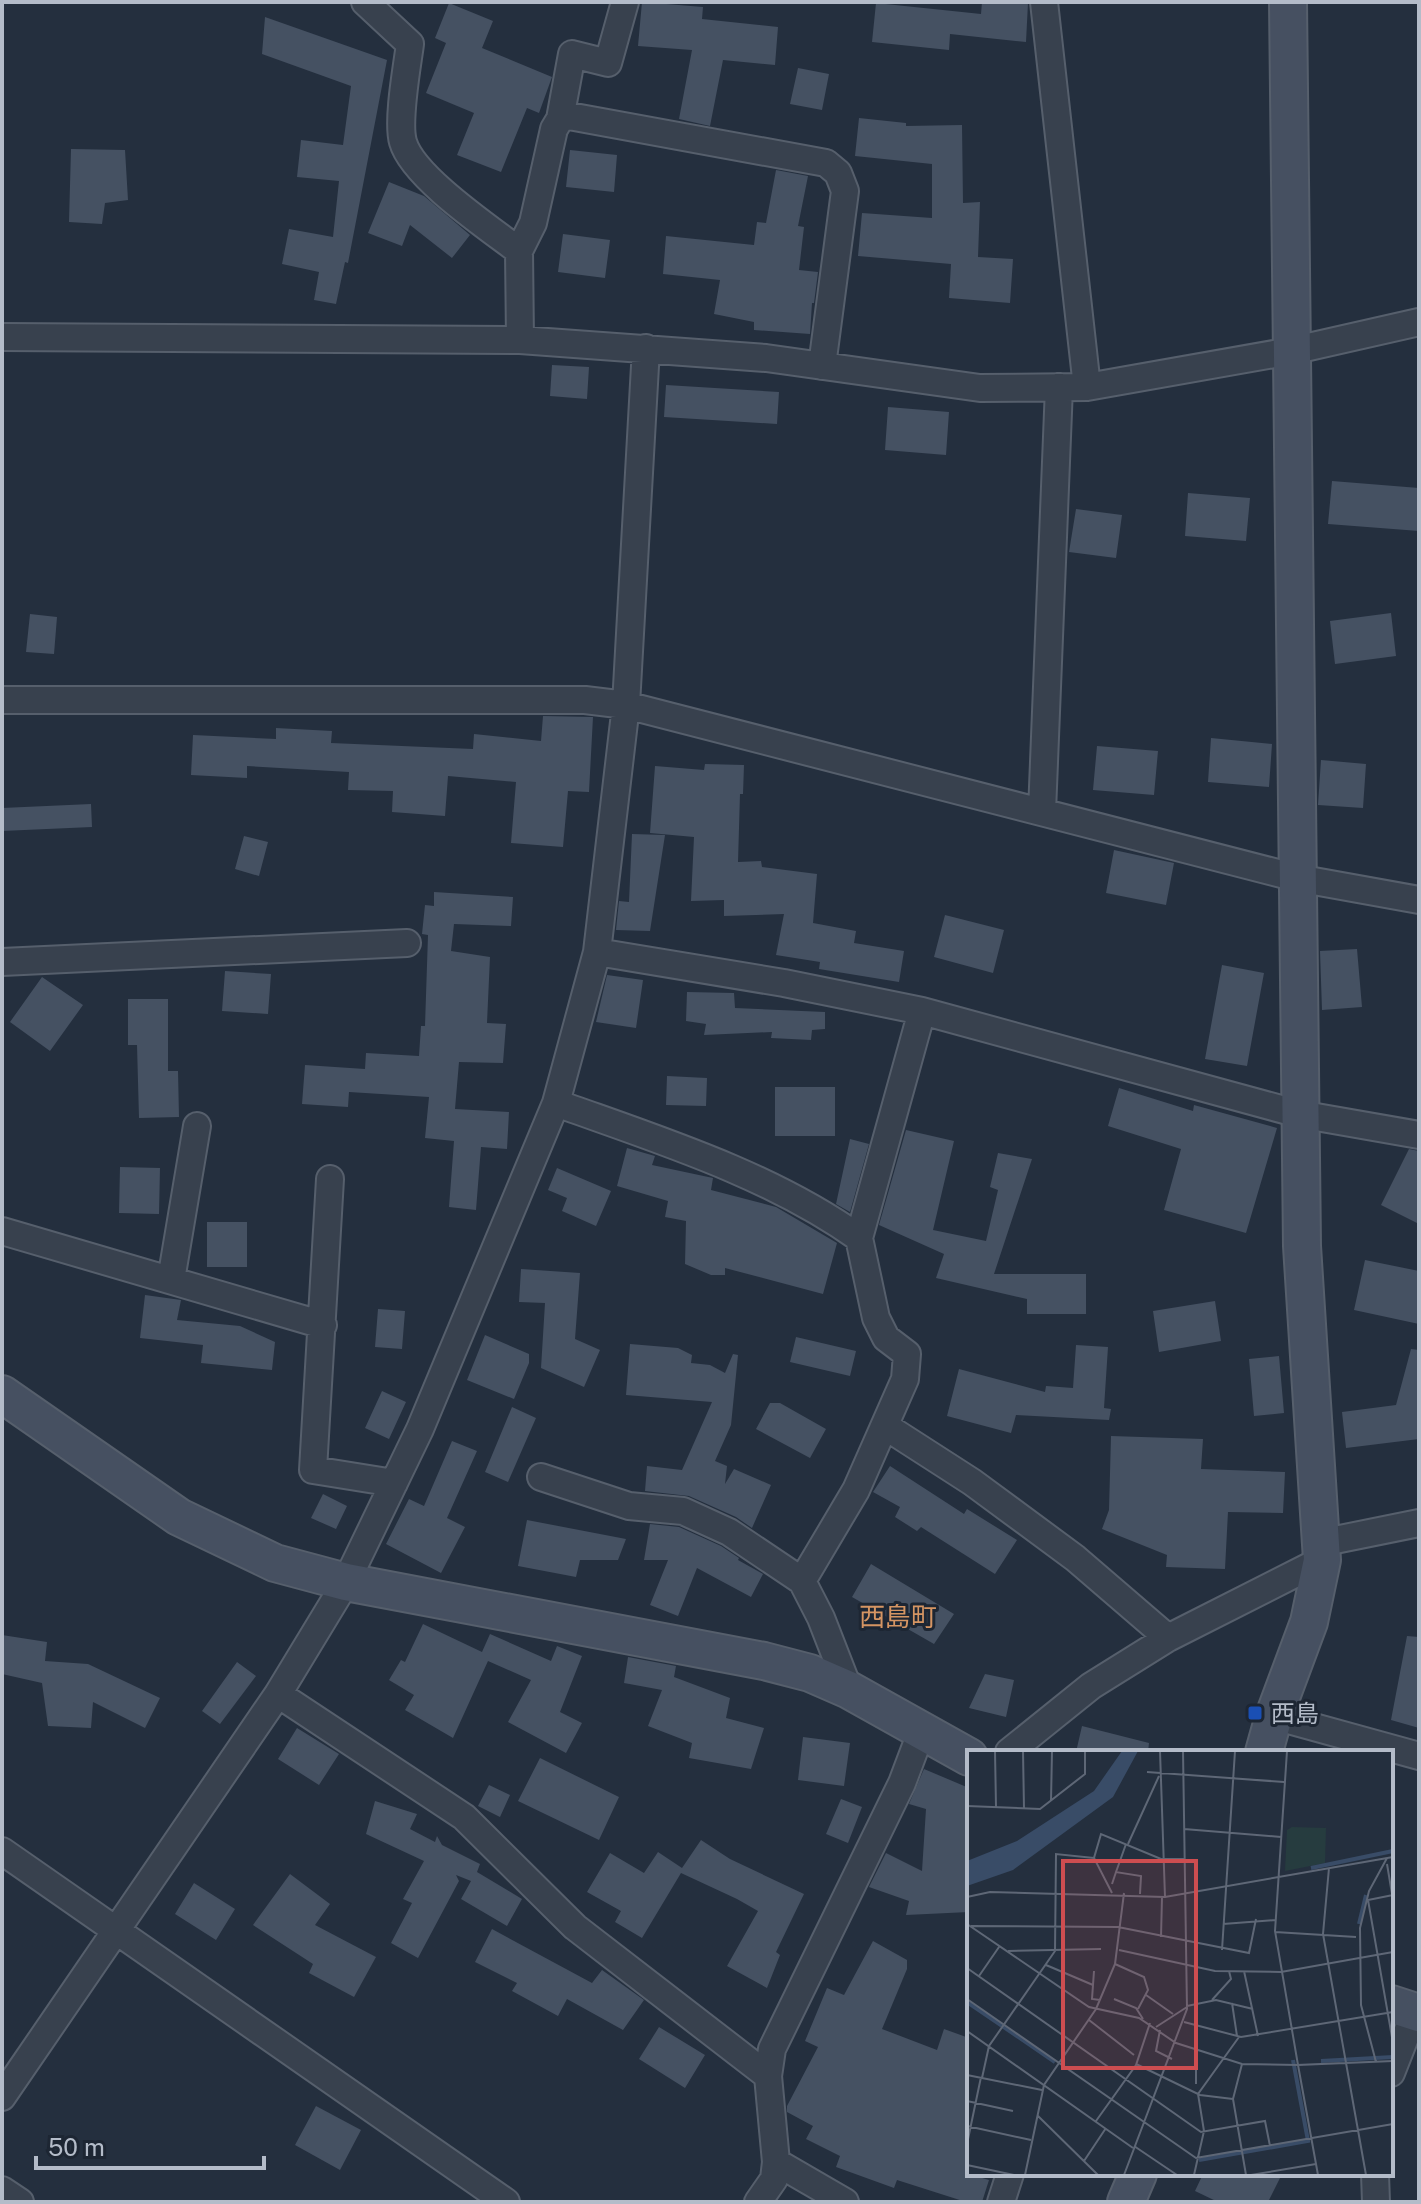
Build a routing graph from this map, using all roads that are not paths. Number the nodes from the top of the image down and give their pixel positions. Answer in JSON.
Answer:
{"nodes":[{"id":1,"x":365,"y":2,"type":"edge"},
{"id":2,"x":625,"y":2,"type":"edge"},
{"id":3,"x":1044,"y":2,"type":"edge"},
{"id":4,"x":1288,"y":2,"type":"edge"},
{"id":5,"x":560,"y":119,"type":"junction"},
{"id":6,"x":519,"y":251,"type":"junction"},
{"id":7,"x":1419,"y":322,"type":"edge"},
{"id":8,"x":2,"y":337,"type":"edge"},
{"id":9,"x":520,"y":340,"type":"junction"},
{"id":10,"x":646,"y":348,"type":"junction"},
{"id":11,"x":1291,"y":351,"type":"junction"},
{"id":12,"x":822,"y":366,"type":"junction"},
{"id":13,"x":1059,"y":387,"type":"junction"},
{"id":14,"x":1087,"y":387,"type":"junction"},
{"id":15,"x":2,"y":700,"type":"edge"},
{"id":16,"x":626,"y":705,"type":"junction"},
{"id":17,"x":1042,"y":812,"type":"junction"},
{"id":18,"x":1297,"y":878,"type":"junction"},
{"id":19,"x":1419,"y":900,"type":"edge"},
{"id":20,"x":407,"y":943,"type":"dead end"},
{"id":21,"x":597,"y":952,"type":"junction"},
{"id":22,"x":2,"y":962,"type":"edge"},
{"id":23,"x":922,"y":1011,"type":"junction"},
{"id":24,"x":556,"y":1103,"type":"junction"},
{"id":25,"x":1299,"y":1114,"type":"junction"},
{"id":26,"x":197,"y":1126,"type":"dead end"},
{"id":27,"x":1419,"y":1135,"type":"edge"},
{"id":28,"x":330,"y":1179,"type":"dead end"},
{"id":29,"x":2,"y":1231,"type":"edge"},
{"id":30,"x":859,"y":1238,"type":"junction"},
{"id":31,"x":171,"y":1280,"type":"junction"},
{"id":32,"x":323,"y":1325,"type":"junction"},
{"id":33,"x":2,"y":1394,"type":"edge"},
{"id":34,"x":885,"y":1426,"type":"junction"},
{"id":35,"x":541,"y":1477,"type":"dead end"},
{"id":36,"x":394,"y":1483,"type":"junction"},
{"id":37,"x":1419,"y":1523,"type":"edge"},
{"id":38,"x":1321,"y":1552,"type":"junction"},
{"id":39,"x":802,"y":1581,"type":"junction"},
{"id":40,"x":346,"y":1582,"type":"junction"},
{"id":41,"x":1168,"y":1638,"type":"junction"},
{"id":42,"x":849,"y":1690,"type":"junction"},
{"id":43,"x":278,"y":1694,"type":"junction"},
{"id":44,"x":1274,"y":1716,"type":"junction"},
{"id":45,"x":922,"y":1730,"type":"junction"},
{"id":46,"x":1011,"y":1750,"type":"edge"},
{"id":47,"x":1265,"y":1750,"type":"edge"},
{"id":48,"x":967,"y":1756,"type":"edge"},
{"id":49,"x":1419,"y":1756,"type":"edge"},
{"id":50,"x":2,"y":1851,"type":"edge"},
{"id":51,"x":115,"y":1929,"type":"junction"},
{"id":52,"x":1408,"y":2010,"type":"edge"},
{"id":53,"x":1393,"y":2066,"type":"edge"},
{"id":54,"x":768,"y":2076,"type":"junction"},
{"id":55,"x":2,"y":2097,"type":"edge"},
{"id":56,"x":776,"y":2162,"type":"junction"},
{"id":57,"x":1009,"y":2176,"type":"edge"},
{"id":58,"x":1137,"y":2176,"type":"edge"},
{"id":59,"x":1375,"y":2176,"type":"edge"},
{"id":60,"x":2,"y":2190,"type":"edge"},
{"id":61,"x":20,"y":2202,"type":"edge"},
{"id":62,"x":506,"y":2202,"type":"edge"},
{"id":63,"x":758,"y":2202,"type":"edge"},
{"id":64,"x":845,"y":2202,"type":"edge"},
{"id":65,"x":1001,"y":2202,"type":"edge"},
{"id":66,"x":1126,"y":2202,"type":"edge"},
{"id":67,"x":1376,"y":2202,"type":"edge"}],
"edges":[{"from":1,"to":6,"type":"street"},
{"from":2,"to":5,"type":"street"},
{"from":3,"to":14,"type":"street"},
{"from":4,"to":11,"type":"street"},
{"from":5,"to":6,"type":"street"},
{"from":5,"to":12,"type":"street"},
{"from":6,"to":9,"type":"street"},
{"from":7,"to":11,"type":"street"},
{"from":8,"to":9,"type":"street"},
{"from":9,"to":10,"type":"street"},
{"from":10,"to":12,"type":"street"},
{"from":10,"to":16,"type":"street"},
{"from":11,"to":14,"type":"street"},
{"from":11,"to":18,"type":"street"},
{"from":12,"to":13,"type":"street"},
{"from":13,"to":14,"type":"street"},
{"from":13,"to":17,"type":"street"},
{"from":15,"to":16,"type":"street"},
{"from":16,"to":17,"type":"street"},
{"from":16,"to":21,"type":"street"},
{"from":17,"to":18,"type":"street"},
{"from":18,"to":19,"type":"street"},
{"from":18,"to":25,"type":"street"},
{"from":20,"to":22,"type":"street"},
{"from":21,"to":23,"type":"street"},
{"from":21,"to":24,"type":"street"},
{"from":23,"to":25,"type":"street"},
{"from":23,"to":30,"type":"street"},
{"from":24,"to":30,"type":"street"},
{"from":24,"to":36,"type":"street"},
{"from":25,"to":27,"type":"street"},
{"from":25,"to":38,"type":"street"},
{"from":26,"to":31,"type":"street"},
{"from":28,"to":32,"type":"street"},
{"from":29,"to":31,"type":"street"},
{"from":30,"to":34,"type":"street"},
{"from":31,"to":32,"type":"street"},
{"from":32,"to":36,"type":"street"},
{"from":33,"to":40,"type":"street"},
{"from":34,"to":39,"type":"street"},
{"from":34,"to":41,"type":"street"},
{"from":35,"to":39,"type":"street"},
{"from":36,"to":40,"type":"street"},
{"from":37,"to":38,"type":"street"},
{"from":38,"to":41,"type":"street"},
{"from":38,"to":44,"type":"street"},
{"from":39,"to":42,"type":"street"},
{"from":40,"to":42,"type":"street"},
{"from":40,"to":43,"type":"street"},
{"from":41,"to":46,"type":"street"},
{"from":42,"to":45,"type":"street"},
{"from":43,"to":51,"type":"street"},
{"from":43,"to":54,"type":"street"},
{"from":44,"to":47,"type":"street"},
{"from":44,"to":49,"type":"street"},
{"from":45,"to":48,"type":"street"},
{"from":45,"to":54,"type":"street"},
{"from":50,"to":51,"type":"street"},
{"from":51,"to":55,"type":"street"},
{"from":51,"to":62,"type":"street"},
{"from":52,"to":53,"type":"street"},
{"from":54,"to":56,"type":"street"},
{"from":56,"to":63,"type":"street"},
{"from":56,"to":64,"type":"street"},
{"from":57,"to":65,"type":"street"},
{"from":58,"to":66,"type":"street"},
{"from":59,"to":67,"type":"street"},
{"from":60,"to":61,"type":"street"}]}
